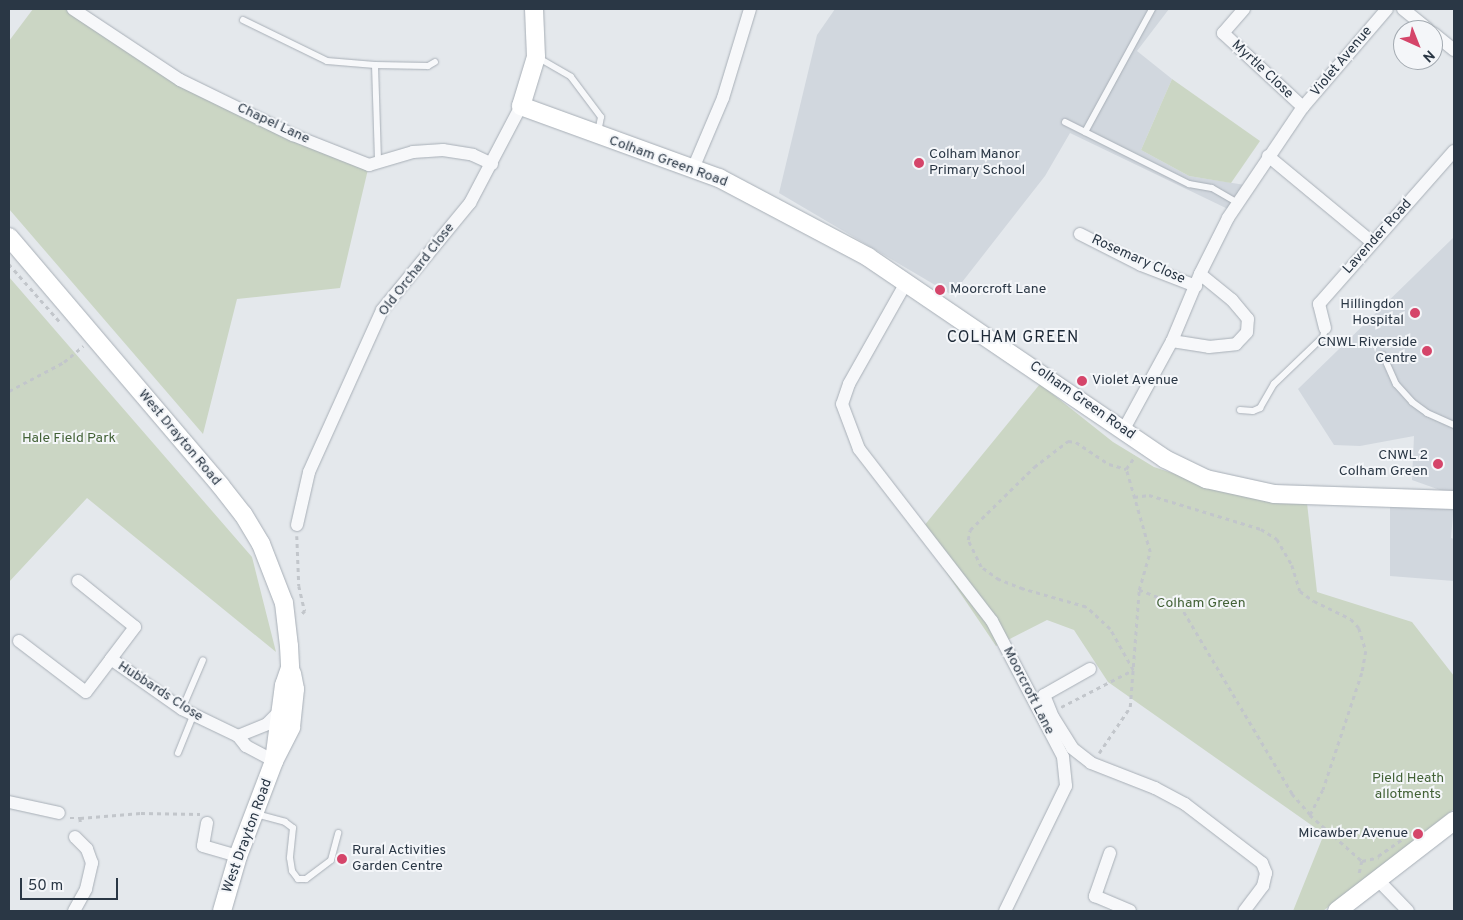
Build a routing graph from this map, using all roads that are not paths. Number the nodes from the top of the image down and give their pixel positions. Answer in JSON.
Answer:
{"nodes":[{"id":1,"x":73,"y":9,"type":"edge"},
{"id":2,"x":534,"y":9,"type":"edge"},
{"id":3,"x":750,"y":9,"type":"edge"},
{"id":4,"x":1152,"y":9,"type":"edge"},
{"id":5,"x":1244,"y":9,"type":"edge"},
{"id":6,"x":1387,"y":9,"type":"edge"},
{"id":7,"x":1408,"y":10,"type":"edge"},
{"id":8,"x":243,"y":20,"type":"dead end"},
{"id":9,"x":1418,"y":20,"type":"edge"},
{"id":10,"x":1443,"y":41,"type":"edge"},
{"id":11,"x":1454,"y":50,"type":"edge"},
{"id":12,"x":536,"y":57,"type":"junction"},
{"id":13,"x":435,"y":62,"type":"dead end"},
{"id":14,"x":375,"y":65,"type":"junction"},
{"id":15,"x":521,"y":106,"type":"junction"},
{"id":16,"x":1303,"y":107,"type":"junction"},
{"id":17,"x":1065,"y":122,"type":"dead end"},
{"id":18,"x":1085,"y":132,"type":"junction"},
{"id":19,"x":597,"y":136,"type":"junction"},
{"id":20,"x":1454,"y":152,"type":"edge"},
{"id":21,"x":1268,"y":156,"type":"junction"},
{"id":22,"x":378,"y":163,"type":"junction"},
{"id":23,"x":492,"y":164,"type":"junction"},
{"id":24,"x":692,"y":171,"type":"junction"},
{"id":25,"x":1238,"y":202,"type":"junction"},
{"id":26,"x":1080,"y":234,"type":"dead end"},
{"id":27,"x":9,"y":237,"type":"edge"},
{"id":28,"x":1372,"y":242,"type":"junction"},
{"id":29,"x":1198,"y":280,"type":"junction"},
{"id":30,"x":906,"y":281,"type":"junction"},
{"id":31,"x":1325,"y":328,"type":"joint"},
{"id":32,"x":1172,"y":341,"type":"junction"},
{"id":33,"x":1383,"y":355,"type":"dead end"},
{"id":34,"x":1240,"y":410,"type":"dead end"},
{"id":35,"x":1454,"y":425,"type":"edge"},
{"id":36,"x":1124,"y":429,"type":"junction"},
{"id":37,"x":1454,"y":500,"type":"edge"},
{"id":38,"x":297,"y":525,"type":"road end"},
{"id":39,"x":78,"y":581,"type":"dead end"},
{"id":40,"x":19,"y":640,"type":"dead end"},
{"id":41,"x":111,"y":659,"type":"junction"},
{"id":42,"x":203,"y":660,"type":"dead end"},
{"id":43,"x":290,"y":668,"type":"junction"},
{"id":44,"x":1090,"y":669,"type":"dead end"},
{"id":45,"x":281,"y":710,"type":"junction"},
{"id":46,"x":188,"y":712,"type":"junction"},
{"id":47,"x":238,"y":736,"type":"junction"},
{"id":48,"x":178,"y":753,"type":"dead end"},
{"id":49,"x":274,"y":761,"type":"junction"},
{"id":50,"x":9,"y":802,"type":"edge"},
{"id":51,"x":59,"y":813,"type":"road end"},
{"id":52,"x":254,"y":814,"type":"junction"},
{"id":53,"x":1454,"y":821,"type":"edge"},
{"id":54,"x":207,"y":823,"type":"road end"},
{"id":55,"x":338,"y":833,"type":"dead end"},
{"id":56,"x":75,"y":837,"type":"road end"},
{"id":57,"x":1110,"y":853,"type":"dead end"},
{"id":58,"x":238,"y":856,"type":"junction"},
{"id":59,"x":1370,"y":880,"type":"junction"},
{"id":60,"x":74,"y":911,"type":"edge"},
{"id":61,"x":222,"y":911,"type":"edge"},
{"id":62,"x":1005,"y":911,"type":"edge"},
{"id":63,"x":1130,"y":911,"type":"edge"},
{"id":64,"x":1244,"y":911,"type":"edge"},
{"id":65,"x":1337,"y":911,"type":"edge"},
{"id":66,"x":1408,"y":911,"type":"edge"}],
"edges":[{"from":1,"to":22,"type":"street","name":"Chapel Lane"},
{"from":2,"to":12,"type":"street"},
{"from":3,"to":24,"type":"street"},
{"from":4,"to":18,"type":"lane"},
{"from":5,"to":16,"type":"street","name":"Myrtle Close"},
{"from":6,"to":16,"type":"street","name":"Violet Avenue"},
{"from":7,"to":9,"type":"street"},
{"from":8,"to":14,"type":"lane"},
{"from":10,"to":11,"type":"street"},
{"from":12,"to":15,"type":"street"},
{"from":12,"to":19,"type":"lane"},
{"from":13,"to":14,"type":"lane"},
{"from":14,"to":22,"type":"lane"},
{"from":15,"to":19,"type":"street","name":"Colham Green Road"},
{"from":15,"to":23,"type":"street","name":"Old Orchard Close"},
{"from":16,"to":21,"type":"street","name":"Violet Avenue"},
{"from":17,"to":18,"type":"lane"},
{"from":18,"to":25,"type":"lane"},
{"from":19,"to":24,"type":"street","name":"Colham Green Road"},
{"from":20,"to":28,"type":"street","name":"Lavender Road"},
{"from":21,"to":25,"type":"street","name":"Violet Avenue"},
{"from":21,"to":28,"type":"street"},
{"from":22,"to":23,"type":"street","name":"Chapel Lane"},
{"from":23,"to":38,"type":"street","name":"Old Orchard Close"},
{"from":24,"to":30,"type":"street","name":"Colham Green Road"},
{"from":25,"to":29,"type":"street","name":"Violet Avenue"},
{"from":26,"to":29,"type":"street","name":"Rosemary Close"},
{"from":27,"to":43,"type":"street","name":"West Drayton Road"},
{"from":28,"to":31,"type":"street","name":"Lavender Road"},
{"from":29,"to":32,"type":"street","name":"Violet Avenue"},
{"from":29,"to":32,"type":"street","name":"Rosemary Close"},
{"from":30,"to":36,"type":"street","name":"Colham Green Road"},
{"from":30,"to":62,"type":"street","name":"Moorcroft Lane"},
{"from":31,"to":34,"type":"lane"},
{"from":32,"to":36,"type":"street","name":"Violet Avenue"},
{"from":33,"to":35,"type":"lane"},
{"from":36,"to":37,"type":"street","name":"Colham Green Road"},
{"from":39,"to":41,"type":"street","name":"Hubbards Close"},
{"from":40,"to":41,"type":"street","name":"Hubbards Close"},
{"from":41,"to":46,"type":"street","name":"Hubbards Close"},
{"from":42,"to":46,"type":"lane"},
{"from":43,"to":45,"type":"street","name":"West Drayton Road"},
{"from":43,"to":49,"type":"street","name":"West Drayton Road"},
{"from":44,"to":64,"type":"street"},
{"from":45,"to":47,"type":"street"},
{"from":45,"to":49,"type":"street","name":"West Drayton Road"},
{"from":46,"to":47,"type":"street","name":"Hubbards Close"},
{"from":46,"to":48,"type":"lane"},
{"from":47,"to":49,"type":"street","name":"Hubbards Close"},
{"from":49,"to":52,"type":"street","name":"West Drayton Road"},
{"from":50,"to":51,"type":"street"},
{"from":52,"to":55,"type":"lane"},
{"from":52,"to":58,"type":"street","name":"West Drayton Road"},
{"from":53,"to":59,"type":"street"},
{"from":54,"to":58,"type":"street"},
{"from":56,"to":60,"type":"street"},
{"from":57,"to":63,"type":"street"},
{"from":58,"to":61,"type":"street","name":"West Drayton Road"},
{"from":59,"to":65,"type":"street"},
{"from":59,"to":66,"type":"street"}]}
